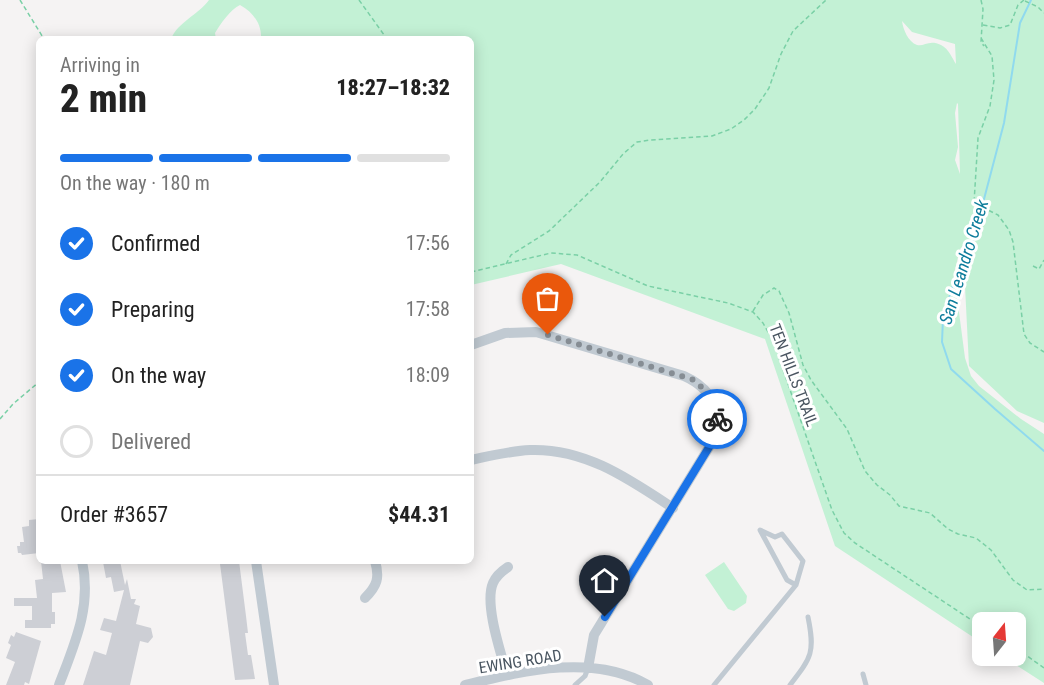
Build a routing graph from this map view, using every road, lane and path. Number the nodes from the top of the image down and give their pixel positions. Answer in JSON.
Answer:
{"nodes":[{"id":1,"x":20,"y":0,"type":"edge"},
{"id":2,"x":359,"y":0,"type":"edge"},
{"id":3,"x":825,"y":0,"type":"edge"},
{"id":4,"x":981,"y":0,"type":"edge"},
{"id":5,"x":1024,"y":0,"type":"edge"},
{"id":6,"x":1044,"y":13,"type":"edge"},
{"id":7,"x":983,"y":25,"type":"junction"},
{"id":8,"x":42,"y":36,"type":"edge"},
{"id":9,"x":385,"y":36,"type":"edge"},
{"id":10,"x":981,"y":38,"type":"junction"},
{"id":11,"x":984,"y":46,"type":"dead end"},
{"id":12,"x":1044,"y":260,"type":"edge"},
{"id":13,"x":506,"y":265,"type":"junction"},
{"id":14,"x":1033,"y":266,"type":"dead end"},
{"id":15,"x":474,"y":271,"type":"edge"},
{"id":16,"x":753,"y":312,"type":"junction"},
{"id":17,"x":474,"y":344,"type":"edge"},
{"id":18,"x":1044,"y":352,"type":"edge"},
{"id":19,"x":36,"y":385,"type":"edge"},
{"id":20,"x":0,"y":419,"type":"edge"},
{"id":21,"x":474,"y":459,"type":"edge"},
{"id":22,"x":673,"y":508,"type":"junction"},
{"id":23,"x":82,"y":564,"type":"edge"},
{"id":24,"x":256,"y":564,"type":"edge"},
{"id":25,"x":376,"y":564,"type":"edge"},
{"id":26,"x":508,"y":567,"type":"dead end"},
{"id":27,"x":796,"y":585,"type":"junction"},
{"id":28,"x":1044,"y":589,"type":"edge"},
{"id":29,"x":365,"y":598,"type":"dead end"},
{"id":30,"x":808,"y":617,"type":"dead end"},
{"id":31,"x":972,"y":620,"type":"edge"},
{"id":32,"x":1026,"y":655,"type":"edge"},
{"id":33,"x":588,"y":668,"type":"junction"},
{"id":34,"x":1044,"y":668,"type":"edge"},
{"id":35,"x":862,"y":674,"type":"dead end"},
{"id":36,"x":507,"y":675,"type":"junction"},
{"id":37,"x":60,"y":685,"type":"edge"},
{"id":38,"x":274,"y":685,"type":"edge"},
{"id":39,"x":465,"y":685,"type":"edge"},
{"id":40,"x":575,"y":685,"type":"edge"},
{"id":41,"x":648,"y":685,"type":"edge"},
{"id":42,"x":714,"y":685,"type":"edge"},
{"id":43,"x":790,"y":685,"type":"edge"},
{"id":44,"x":866,"y":685,"type":"edge"}],
"edges":[{"from":1,"to":8,"type":"path"},
{"from":2,"to":9,"type":"path"},
{"from":3,"to":13,"type":"path"},
{"from":4,"to":7,"type":"path"},
{"from":5,"to":6,"type":"path"},
{"from":5,"to":7,"type":"path"},
{"from":7,"to":10,"type":"path"},
{"from":10,"to":11,"type":"path"},
{"from":10,"to":18,"type":"path"},
{"from":12,"to":14,"type":"path"},
{"from":13,"to":15,"type":"path","name":"TEN HILLS TRAIL"},
{"from":13,"to":16,"type":"path","name":"TEN HILLS TRAIL"},
{"from":16,"to":28,"type":"path"},
{"from":16,"to":31,"type":"path","name":"TEN HILLS TRAIL"},
{"from":17,"to":22,"type":"street"},
{"from":19,"to":20,"type":"path"},
{"from":21,"to":22,"type":"street"},
{"from":22,"to":33,"type":"street"},
{"from":23,"to":37,"type":"street"},
{"from":24,"to":38,"type":"street"},
{"from":25,"to":29,"type":"street"},
{"from":26,"to":36,"type":"street"},
{"from":27,"to":27,"type":"lane"},
{"from":27,"to":42,"type":"lane"},
{"from":30,"to":43,"type":"lane"},
{"from":32,"to":34,"type":"path"},
{"from":33,"to":36,"type":"street","name":"EWING ROAD"},
{"from":33,"to":40,"type":"lane"},
{"from":33,"to":41,"type":"street","name":"EWING ROAD"},
{"from":35,"to":44,"type":"lane"},
{"from":36,"to":39,"type":"street","name":"EWING ROAD"}]}
